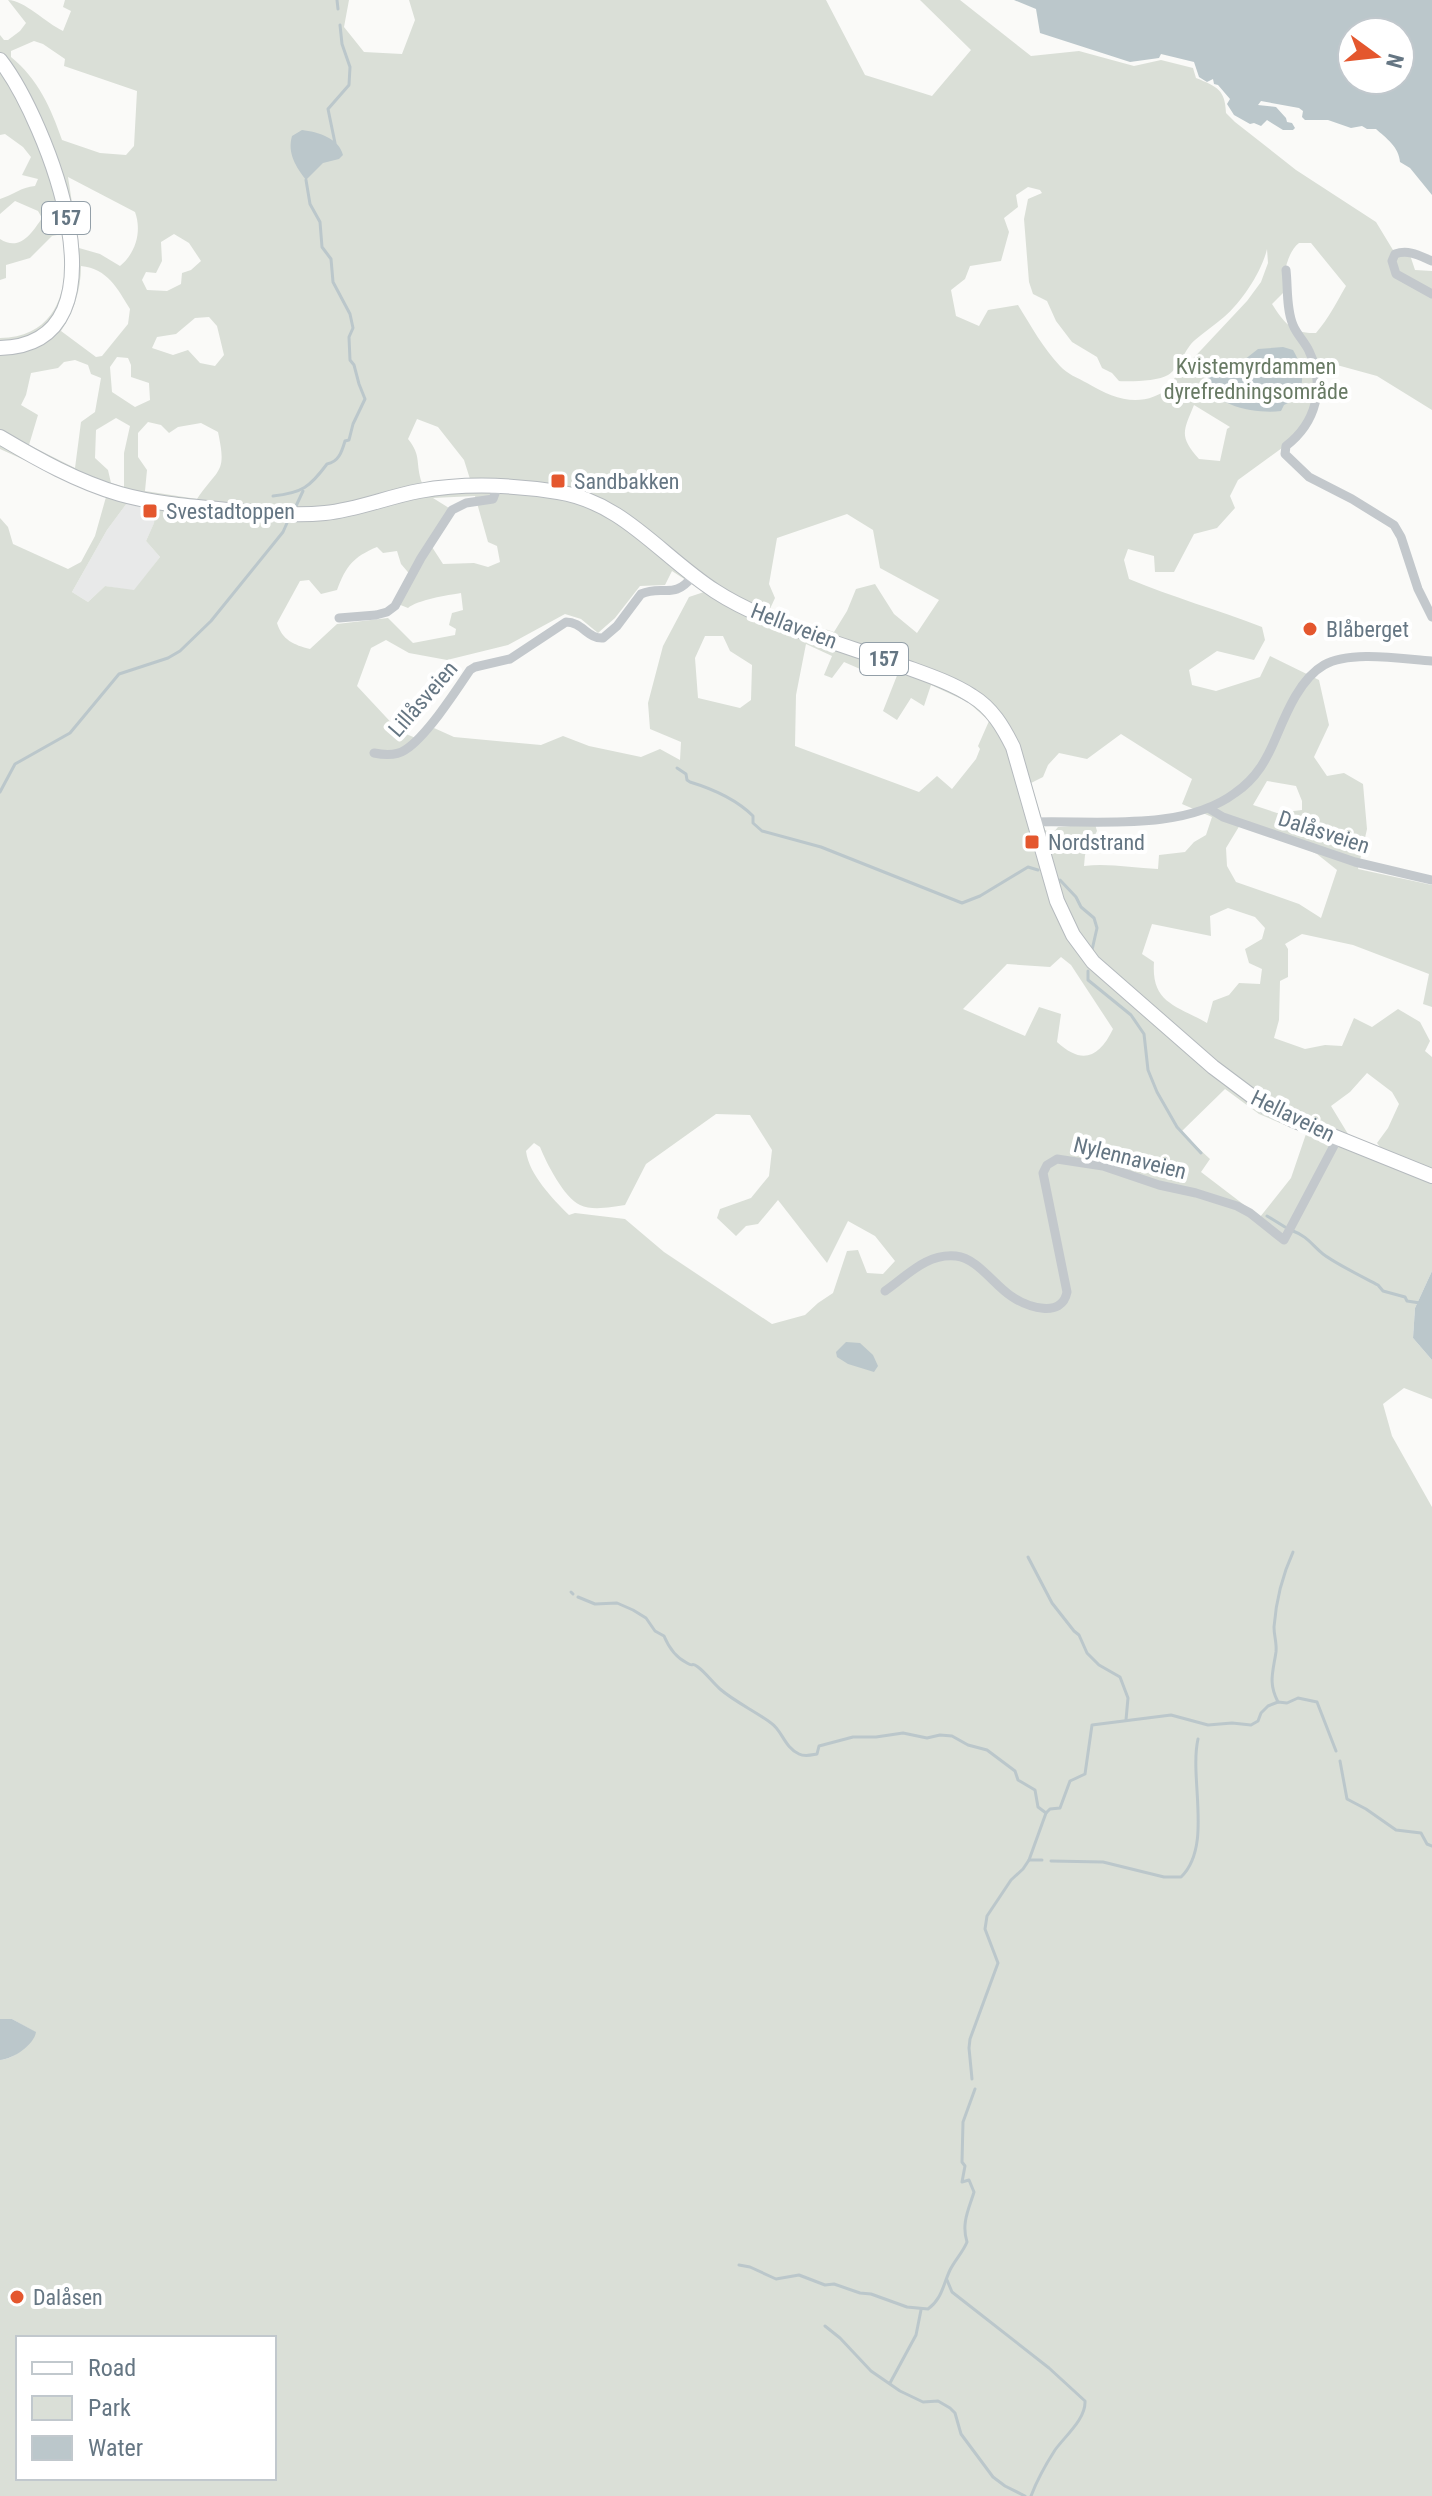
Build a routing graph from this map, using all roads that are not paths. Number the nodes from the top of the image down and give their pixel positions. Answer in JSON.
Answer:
{"nodes":[{"id":1,"x":0,"y":60,"type":"edge"},
{"id":2,"x":1432,"y":261,"type":"edge"},
{"id":3,"x":1286,"y":270,"type":"dead end"},
{"id":4,"x":1432,"y":294,"type":"edge"},
{"id":5,"x":0,"y":348,"type":"edge"},
{"id":6,"x":0,"y":437,"type":"edge"},
{"id":7,"x":497,"y":488,"type":"junction"},
{"id":8,"x":693,"y":576,"type":"junction"},
{"id":9,"x":1432,"y":617,"type":"edge"},
{"id":10,"x":339,"y":618,"type":"dead end"},
{"id":11,"x":1432,"y":661,"type":"edge"},
{"id":12,"x":374,"y":753,"type":"dead end"},
{"id":13,"x":1208,"y":808,"type":"junction"},
{"id":14,"x":1034,"y":822,"type":"junction"},
{"id":15,"x":1432,"y":880,"type":"edge"},
{"id":16,"x":1338,"y":1138,"type":"junction"},
{"id":17,"x":1432,"y":1176,"type":"edge"},
{"id":18,"x":885,"y":1291,"type":"dead end"}],
"edges":[{"from":1,"to":5,"type":"main road","number":"157"},
{"from":2,"to":4,"type":"street"},
{"from":3,"to":9,"type":"street"},
{"from":6,"to":7,"type":"main road","name":"Hellaveien","number":"157"},
{"from":7,"to":8,"type":"main road","name":"Hellaveien","number":"157"},
{"from":7,"to":10,"type":"street"},
{"from":8,"to":12,"type":"street","name":"Lillåsveien"},
{"from":8,"to":14,"type":"main road","name":"Hellaveien","number":"157"},
{"from":11,"to":13,"type":"street"},
{"from":13,"to":14,"type":"street"},
{"from":13,"to":15,"type":"street","name":"Dalåsveien"},
{"from":14,"to":16,"type":"main road","name":"Hellaveien","number":"157"},
{"from":16,"to":17,"type":"main road","name":"Hellaveien","number":"157"},
{"from":16,"to":18,"type":"street","name":"Nylennaveien"}]}
